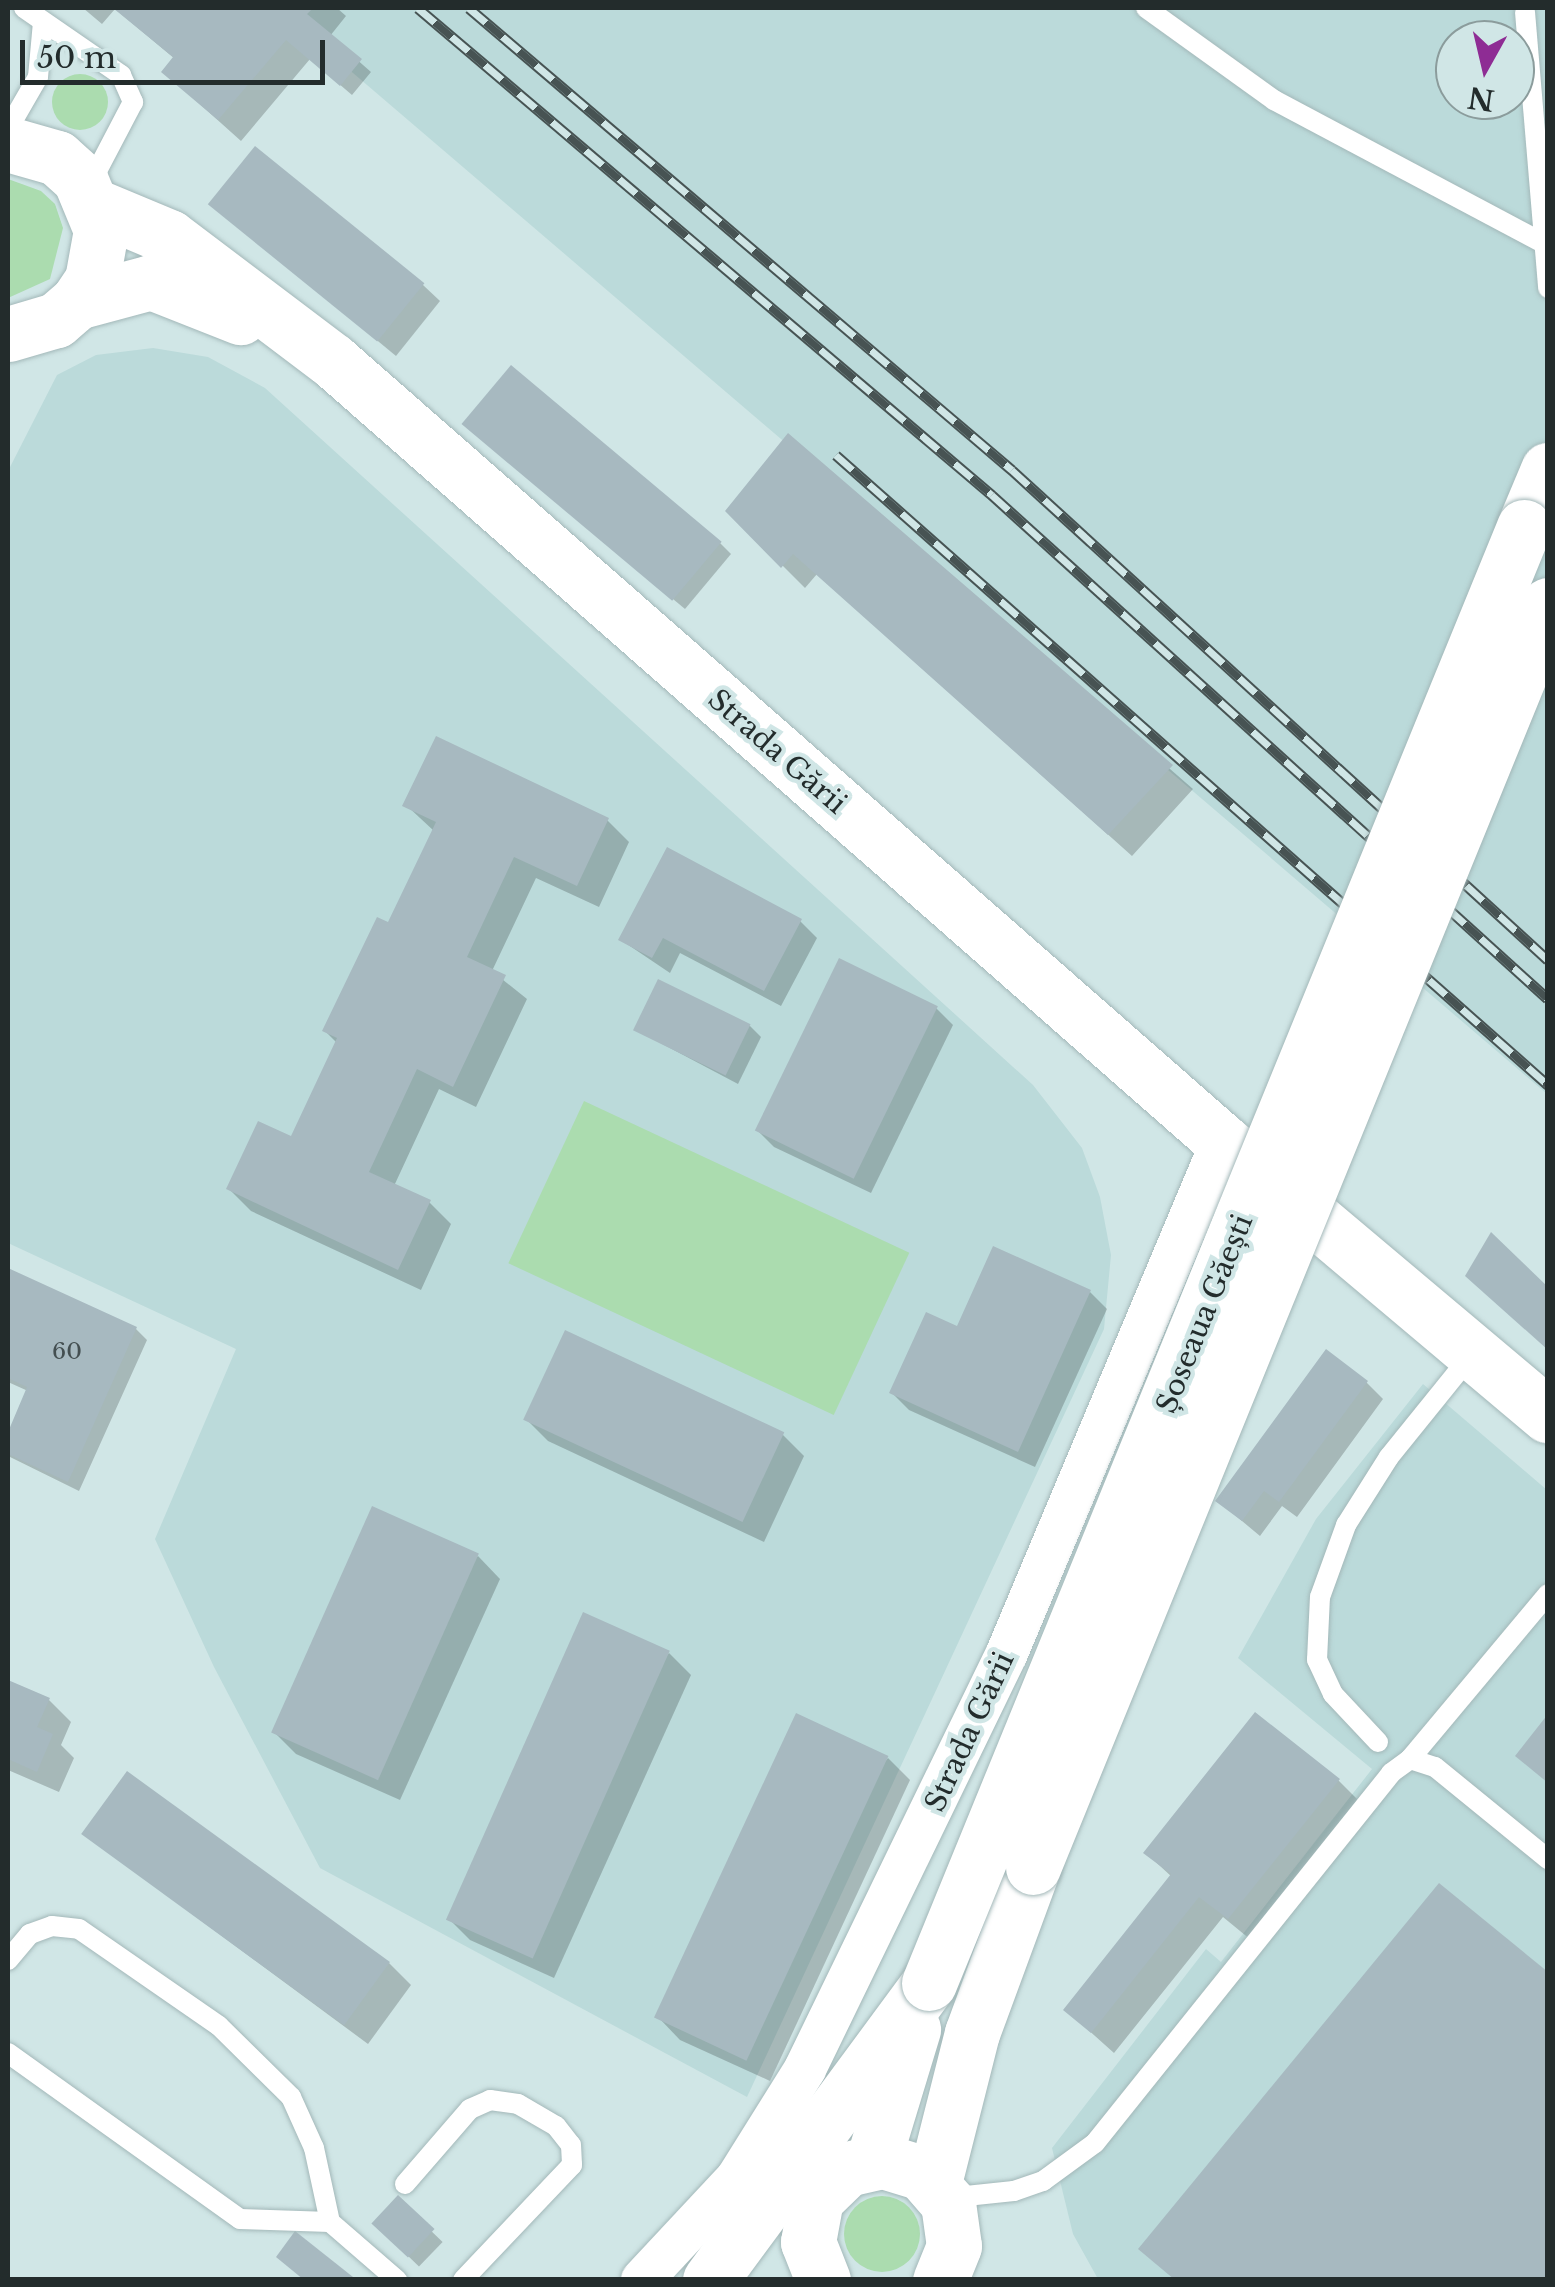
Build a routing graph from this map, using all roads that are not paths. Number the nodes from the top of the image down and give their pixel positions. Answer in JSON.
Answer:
{"nodes":[{"id":1,"x":24,"y":8,"type":"edge"},
{"id":2,"x":1146,"y":8,"type":"edge"},
{"id":3,"x":1525,"y":12,"type":"dead end"},
{"id":4,"x":44,"y":22,"type":"junction"},
{"id":5,"x":8,"y":129,"type":"edge"},
{"id":6,"x":8,"y":144,"type":"edge"},
{"id":7,"x":91,"y":198,"type":"junction"},
{"id":8,"x":1539,"y":241,"type":"junction"},
{"id":9,"x":1548,"y":288,"type":"edge"},
{"id":10,"x":78,"y":302,"type":"junction"},
{"id":11,"x":16,"y":345,"type":"edge"},
{"id":12,"x":334,"y":361,"type":"junction"},
{"id":13,"x":1548,"y":470,"type":"edge"},
{"id":14,"x":1548,"y":605,"type":"edge"},
{"id":15,"x":1222,"y":1141,"type":"junction"},
{"id":16,"x":1474,"y":1353,"type":"junction"},
{"id":17,"x":1548,"y":1416,"type":"edge"},
{"id":18,"x":1548,"y":1594,"type":"edge"},
{"id":19,"x":1378,"y":1742,"type":"dead end"},
{"id":20,"x":1410,"y":1759,"type":"junction"},
{"id":21,"x":1548,"y":1859,"type":"edge"},
{"id":22,"x":8,"y":1960,"type":"edge"},
{"id":23,"x":929,"y":1983,"type":"junction"},
{"id":24,"x":8,"y":2053,"type":"edge"},
{"id":25,"x":872,"y":2161,"type":"junction"},
{"id":26,"x":405,"y":2184,"type":"dead end"},
{"id":27,"x":944,"y":2199,"type":"junction"},
{"id":28,"x":809,"y":2220,"type":"junction"},
{"id":29,"x":330,"y":2222,"type":"junction"},
{"id":30,"x":397,"y":2280,"type":"edge"},
{"id":31,"x":463,"y":2280,"type":"edge"},
{"id":32,"x":642,"y":2280,"type":"edge"},
{"id":33,"x":710,"y":2280,"type":"edge"},
{"id":34,"x":736,"y":2280,"type":"edge"},
{"id":35,"x":823,"y":2280,"type":"edge"},
{"id":36,"x":940,"y":2280,"type":"edge"},
{"id":37,"x":984,"y":2280,"type":"edge"}],
"edges":[{"from":1,"to":4,"type":"lane"},
{"from":2,"to":8,"type":"lane"},
{"from":3,"to":8,"type":"lane"},
{"from":4,"to":5,"type":"lane"},
{"from":4,"to":7,"type":"lane"},
{"from":6,"to":7,"type":"main road","name":"Strada Gării"},
{"from":7,"to":10,"type":"main road"},
{"from":7,"to":12,"type":"main road","name":"Strada Gării"},
{"from":8,"to":9,"type":"lane"},
{"from":10,"to":11,"type":"main road","name":"Strada Gării"},
{"from":10,"to":12,"type":"main road","name":"Strada Gării"},
{"from":12,"to":15,"type":"main road","name":"Strada Gării"},
{"from":13,"to":23,"type":"main road","name":"Șoseaua Găești","bridge":true},
{"from":14,"to":27,"type":"main road","name":"Șoseaua Găești","bridge":true},
{"from":15,"to":16,"type":"main road","name":"Strada Gării"},
{"from":15,"to":32,"type":"street","name":"Strada Gării"},
{"from":16,"to":17,"type":"main road","name":"Strada Gării"},
{"from":16,"to":19,"type":"lane"},
{"from":18,"to":20,"type":"lane"},
{"from":20,"to":21,"type":"lane"},
{"from":20,"to":27,"type":"lane"},
{"from":22,"to":29,"type":"lane"},
{"from":23,"to":25,"type":"main road","name":"Șoseaua Găești"},
{"from":23,"to":33,"type":"main road"},
{"from":24,"to":29,"type":"lane"},
{"from":25,"to":27,"type":"main road"},
{"from":25,"to":28,"type":"main road"},
{"from":26,"to":31,"type":"lane"},
{"from":27,"to":36,"type":"main road","name":"Șoseaua Găești"},
{"from":27,"to":37,"type":"main road"},
{"from":28,"to":34,"type":"main road"},
{"from":28,"to":35,"type":"main road"},
{"from":29,"to":30,"type":"lane"}]}
